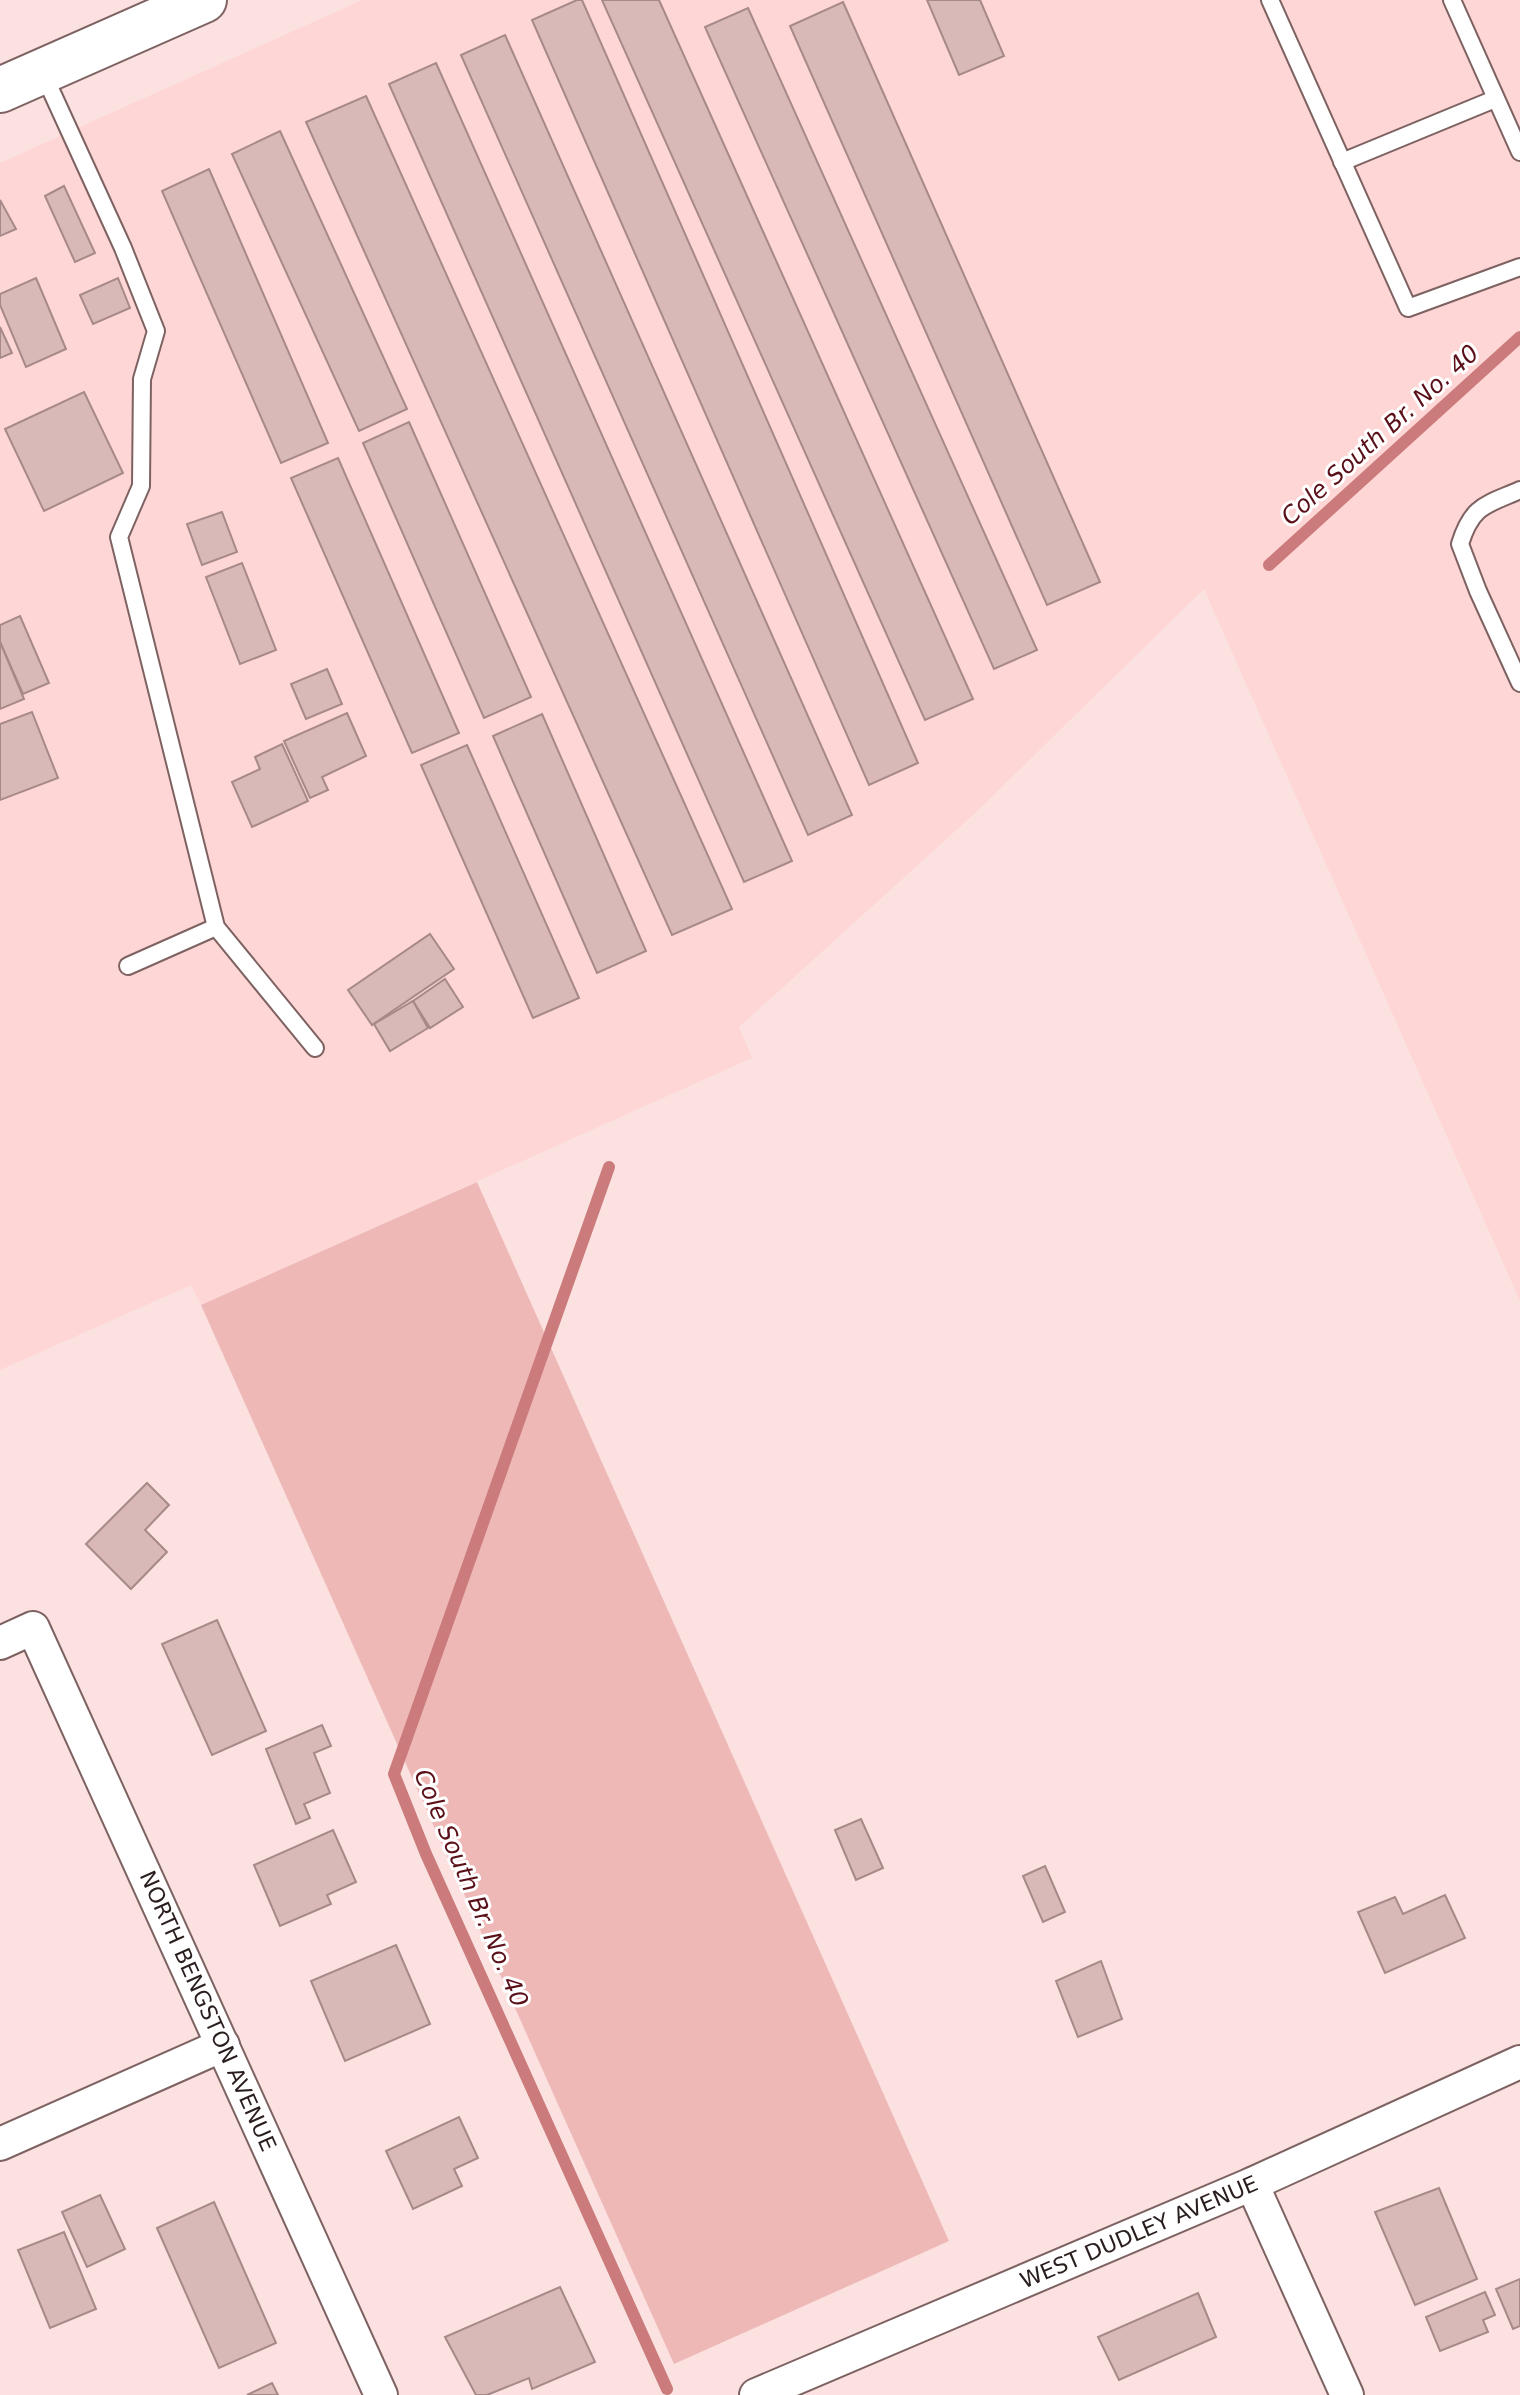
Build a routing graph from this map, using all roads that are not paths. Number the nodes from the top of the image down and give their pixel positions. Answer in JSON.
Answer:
{"nodes":[{"id":1,"x":204,"y":0,"type":"edge"},
{"id":2,"x":1270,"y":0,"type":"edge"},
{"id":3,"x":1452,"y":0,"type":"edge"},
{"id":4,"x":42,"y":71,"type":"junction"},
{"id":5,"x":0,"y":90,"type":"edge"},
{"id":6,"x":1495,"y":99,"type":"junction"},
{"id":7,"x":1520,"y":152,"type":"edge"},
{"id":8,"x":1342,"y":162,"type":"junction"},
{"id":9,"x":1520,"y":267,"type":"edge"},
{"id":10,"x":1520,"y":490,"type":"edge"},
{"id":11,"x":1520,"y":683,"type":"edge"},
{"id":12,"x":216,"y":927,"type":"junction"},
{"id":13,"x":128,"y":966,"type":"dead end"},
{"id":14,"x":315,"y":1048,"type":"dead end"},
{"id":15,"x":0,"y":1643,"type":"edge"},
{"id":16,"x":223,"y":2045,"type":"junction"},
{"id":17,"x":1520,"y":2062,"type":"edge"},
{"id":18,"x":0,"y":2144,"type":"edge"},
{"id":19,"x":1252,"y":2184,"type":"junction"},
{"id":20,"x":381,"y":2395,"type":"edge"},
{"id":21,"x":756,"y":2395,"type":"edge"},
{"id":22,"x":1347,"y":2395,"type":"edge"}],
"edges":[{"from":1,"to":4,"type":"main road"},
{"from":2,"to":8,"type":"lane"},
{"from":3,"to":6,"type":"lane"},
{"from":4,"to":5,"type":"main road"},
{"from":4,"to":12,"type":"lane"},
{"from":6,"to":7,"type":"lane"},
{"from":6,"to":8,"type":"lane"},
{"from":8,"to":9,"type":"lane"},
{"from":10,"to":11,"type":"lane"},
{"from":12,"to":13,"type":"lane"},
{"from":12,"to":14,"type":"lane"},
{"from":15,"to":16,"type":"street","name":"NORTH BENGSTON AVENUE"},
{"from":16,"to":18,"type":"street"},
{"from":16,"to":20,"type":"street","name":"NORTH BENGSTON AVENUE"},
{"from":17,"to":19,"type":"street","name":"WEST DUDLEY AVENUE"},
{"from":19,"to":21,"type":"street","name":"WEST DUDLEY AVENUE"},
{"from":19,"to":22,"type":"street"}]}
